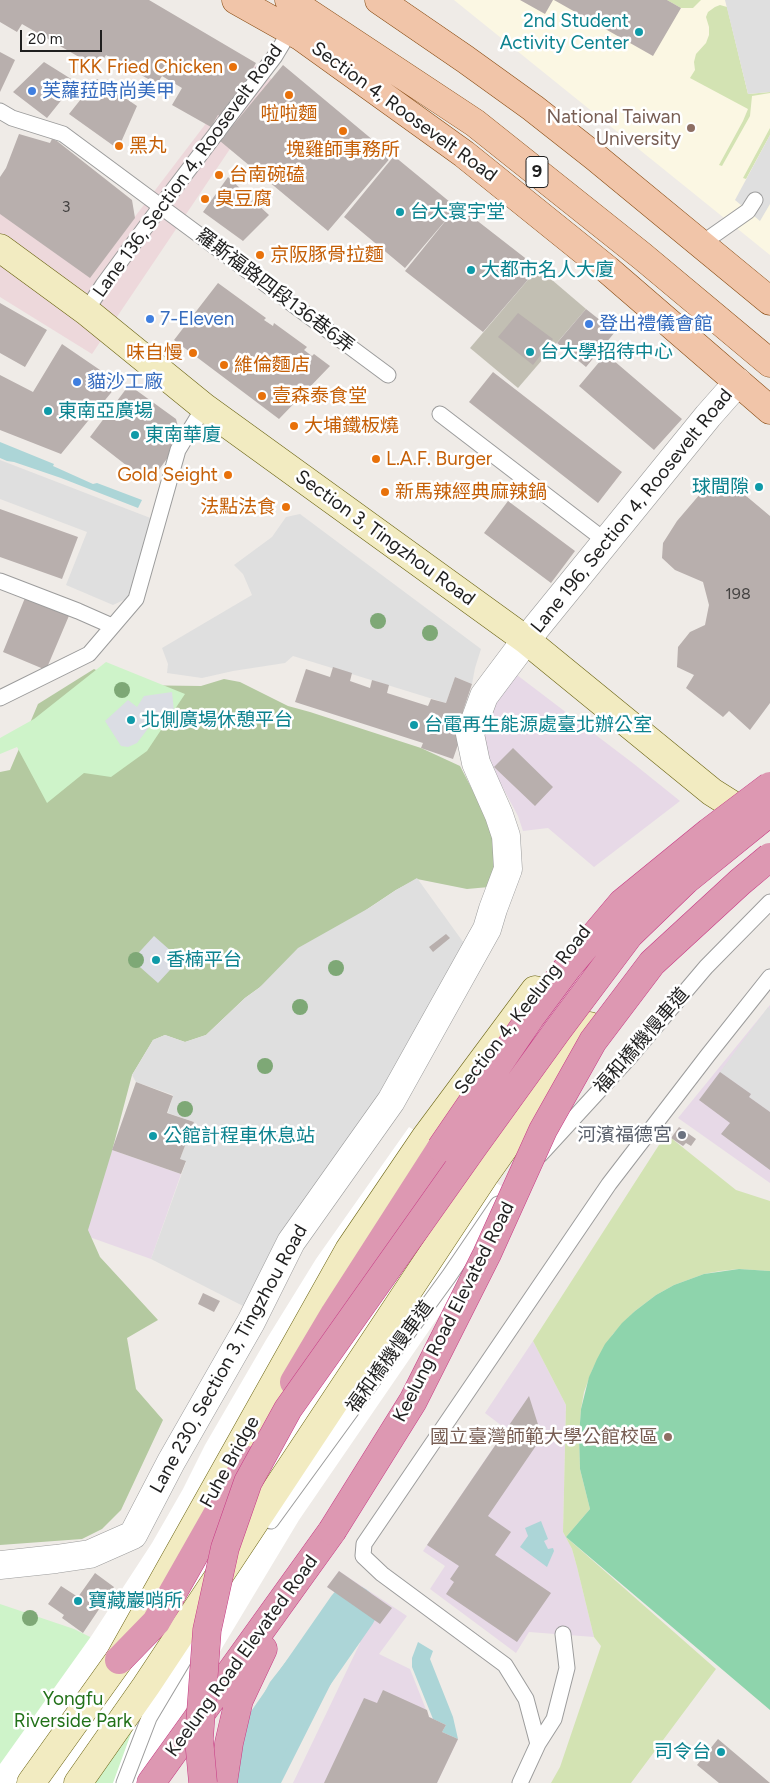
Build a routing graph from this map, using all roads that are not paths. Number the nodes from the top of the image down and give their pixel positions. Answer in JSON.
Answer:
{"nodes":[{"id":1,"x":236,"y":0,"type":"edge"},
{"id":2,"x":263,"y":0,"type":"edge"},
{"id":3,"x":289,"y":0,"type":"edge"},
{"id":4,"x":322,"y":0,"type":"edge"},
{"id":5,"x":379,"y":0,"type":"edge"},
{"id":6,"x":295,"y":33,"type":"junction"},
{"id":7,"x":0,"y":111,"type":"edge"},
{"id":8,"x":755,"y":200,"type":"dead end"},
{"id":9,"x":161,"y":206,"type":"junction"},
{"id":10,"x":701,"y":244,"type":"junction"},
{"id":11,"x":0,"y":248,"type":"edge"},
{"id":12,"x":770,"y":301,"type":"edge"},
{"id":13,"x":86,"y":311,"type":"junction"},
{"id":14,"x":770,"y":346,"type":"edge"},
{"id":15,"x":770,"y":364,"type":"edge"},
{"id":16,"x":388,"y":375,"type":"dead end"},
{"id":17,"x":738,"y":382,"type":"junction"},
{"id":18,"x":204,"y":407,"type":"junction"},
{"id":19,"x":770,"y":410,"type":"edge"},
{"id":20,"x":440,"y":414,"type":"dead end"},
{"id":21,"x":607,"y":542,"type":"junction"},
{"id":22,"x":0,"y":581,"type":"edge"},
{"id":23,"x":112,"y":626,"type":"junction"},
{"id":24,"x":526,"y":640,"type":"junction"},
{"id":25,"x":0,"y":698,"type":"edge"},
{"id":26,"x":770,"y":778,"type":"edge"},
{"id":27,"x":770,"y":786,"type":"edge"},
{"id":28,"x":733,"y":804,"type":"junction"},
{"id":29,"x":770,"y":812,"type":"edge"},
{"id":30,"x":770,"y":828,"type":"edge"},
{"id":31,"x":763,"y":857,"type":"edge"},
{"id":32,"x":769,"y":902,"type":"edge"},
{"id":33,"x":770,"y":977,"type":"edge"},
{"id":34,"x":425,"y":1138,"type":"joint"},
{"id":35,"x":332,"y":1531,"type":"junction"},
{"id":36,"x":0,"y":1565,"type":"edge"},
{"id":37,"x":563,"y":1634,"type":"dead end"},
{"id":38,"x":119,"y":1660,"type":"junction"},
{"id":39,"x":538,"y":1744,"type":"junction"},
{"id":40,"x":31,"y":1783,"type":"edge"},
{"id":41,"x":78,"y":1783,"type":"edge"},
{"id":42,"x":124,"y":1783,"type":"edge"},
{"id":43,"x":151,"y":1783,"type":"edge"},
{"id":44,"x":203,"y":1783,"type":"edge"},
{"id":45,"x":223,"y":1783,"type":"edge"},
{"id":46,"x":520,"y":1783,"type":"edge"}],
"edges":[{"from":1,"to":6,"type":"main road","name":"Section 4, Roosevelt Road","number":"9"},
{"from":2,"to":6,"type":"main road","number":"9"},
{"from":3,"to":15,"type":"main road","number":"9"},
{"from":4,"to":14,"type":"main road","number":"9"},
{"from":5,"to":10,"type":"main road"},
{"from":6,"to":9,"type":"lane","name":"Lane 136, Section 4, Roosevelt Road"},
{"from":6,"to":17,"type":"main road","name":"Section 4, Roosevelt Road","number":"9"},
{"from":7,"to":9,"type":"lane","name":"羅斯福路四段136巷6弄"},
{"from":8,"to":10,"type":"lane"},
{"from":9,"to":13,"type":"lane","name":"Lane 136, Section 4, Roosevelt Road"},
{"from":9,"to":16,"type":"lane","name":"羅斯福路四段136巷6弄"},
{"from":10,"to":12,"type":"main road"},
{"from":11,"to":13,"type":"main road","name":"Section 3, Tingzhou Road"},
{"from":13,"to":18,"type":"main road","name":"Section 3, Tingzhou Road"},
{"from":17,"to":19,"type":"main road","name":"Section 4, Roosevelt Road","number":"9"},
{"from":17,"to":21,"type":"street","name":"Lane 196, Section 4, Roosevelt Road"},
{"from":18,"to":23,"type":"lane"},
{"from":18,"to":24,"type":"main road","name":"Section 3, Tingzhou Road"},
{"from":20,"to":21,"type":"lane"},
{"from":21,"to":24,"type":"street","name":"Lane 196, Section 4, Roosevelt Road"},
{"from":22,"to":23,"type":"lane"},
{"from":23,"to":25,"type":"lane"},
{"from":24,"to":28,"type":"main road","name":"Section 3, Tingzhou Road"},
{"from":24,"to":36,"type":"street","name":"Lane 230, Section 3, Tingzhou Road"},
{"from":26,"to":28,"type":"main road","name":"Section 4, Keelung Road"},
{"from":27,"to":38,"type":"highway","bridge":true},
{"from":28,"to":30,"type":"main road","name":"Section 3, Tingzhou Road"},
{"from":28,"to":34,"type":"main road","name":"Section 4, Keelung Road"},
{"from":29,"to":44,"type":"highway","bridge":true},
{"from":31,"to":35,"type":"highway","name":"Keelung Road Elevated Road","bridge":true},
{"from":31,"to":41,"type":"main road","bridge":true},
{"from":32,"to":42,"type":"lane","name":"福和橋機慢車道","bridge":true},
{"from":33,"to":39,"type":"lane"},
{"from":34,"to":38,"type":"main road","name":"Fuhe Bridge"},
{"from":35,"to":43,"type":"highway","name":"Keelung Road Elevated Road","bridge":true},
{"from":35,"to":45,"type":"highway"},
{"from":37,"to":39,"type":"lane"},
{"from":38,"to":40,"type":"main road","name":"Fuhe Bridge"},
{"from":39,"to":46,"type":"lane"}]}
